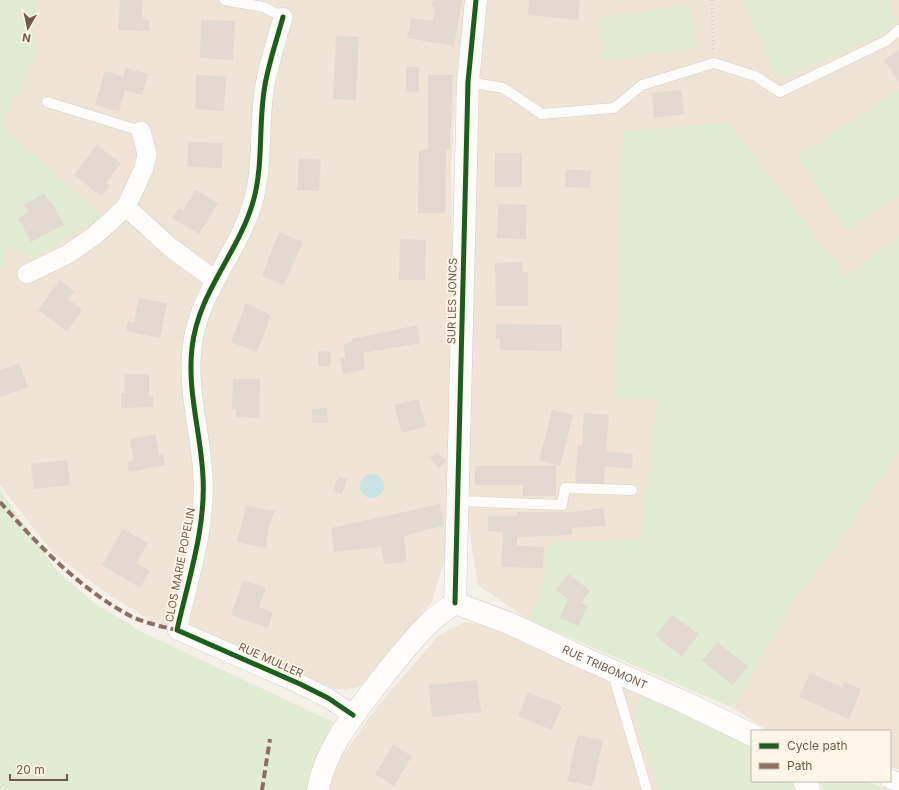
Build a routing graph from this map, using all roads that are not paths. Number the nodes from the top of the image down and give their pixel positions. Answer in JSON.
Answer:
{"nodes":[{"id":1,"x":224,"y":0,"type":"edge"},
{"id":2,"x":476,"y":0,"type":"edge"},
{"id":3,"x":283,"y":17,"type":"joint"},
{"id":4,"x":899,"y":30,"type":"edge"},
{"id":5,"x":468,"y":82,"type":"junction"},
{"id":6,"x":46,"y":102,"type":"dead end"},
{"id":7,"x":141,"y":131,"type":"joint"},
{"id":8,"x":126,"y":207,"type":"junction"},
{"id":9,"x":27,"y":274,"type":"dead end"},
{"id":10,"x":215,"y":280,"type":"junction"},
{"id":11,"x":632,"y":490,"type":"dead end"},
{"id":12,"x":458,"y":501,"type":"junction"},
{"id":13,"x":455,"y":603,"type":"junction"},
{"id":14,"x":177,"y":630,"type":"joint"},
{"id":15,"x":612,"y":671,"type":"junction"},
{"id":16,"x":353,"y":715,"type":"junction"},
{"id":17,"x":751,"y":735,"type":"edge"},
{"id":18,"x":318,"y":790,"type":"edge"},
{"id":19,"x":647,"y":790,"type":"edge"}],
"edges":[{"from":1,"to":3,"type":"lane"},
{"from":2,"to":5,"type":"street","name":"SUR LES JONCS"},
{"from":3,"to":10,"type":"street","name":"CLOS MARIE POPELIN"},
{"from":4,"to":5,"type":"lane"},
{"from":5,"to":12,"type":"street","name":"SUR LES JONCS"},
{"from":6,"to":7,"type":"lane"},
{"from":7,"to":8,"type":"street"},
{"from":8,"to":9,"type":"street"},
{"from":8,"to":10,"type":"street"},
{"from":10,"to":14,"type":"street","name":"CLOS MARIE POPELIN"},
{"from":11,"to":12,"type":"lane"},
{"from":12,"to":13,"type":"street","name":"SUR LES JONCS"},
{"from":13,"to":15,"type":"street","name":"RUE TRIBOMONT"},
{"from":13,"to":16,"type":"street"},
{"from":14,"to":16,"type":"street","name":"RUE MULLER"},
{"from":15,"to":17,"type":"street","name":"RUE TRIBOMONT"},
{"from":15,"to":19,"type":"lane"},
{"from":16,"to":18,"type":"street"}]}
